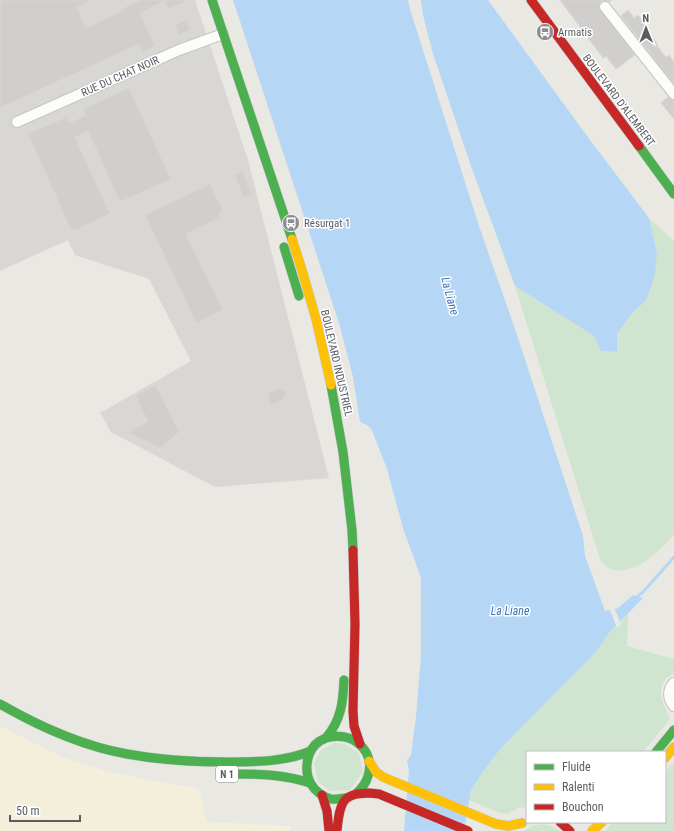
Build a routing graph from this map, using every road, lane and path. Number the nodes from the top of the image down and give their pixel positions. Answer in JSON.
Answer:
{"nodes":[{"id":1,"x":212,"y":0,"type":"edge"},
{"id":2,"x":531,"y":0,"type":"edge"},
{"id":3,"x":605,"y":7,"type":"dead end"},
{"id":4,"x":217,"y":36,"type":"junction"},
{"id":5,"x":674,"y":94,"type":"edge"},
{"id":6,"x":17,"y":122,"type":"dead end"},
{"id":7,"x":672,"y":189,"type":"edge"},
{"id":8,"x":280,"y":237,"type":"dead end"},
{"id":9,"x":302,"y":303,"type":"dead end"},
{"id":10,"x":326,"y":410,"type":"dead end"},
{"id":11,"x":330,"y":427,"type":"dead end"},
{"id":12,"x":346,"y":601,"type":"dead end"},
{"id":13,"x":346,"y":637,"type":"dead end"},
{"id":14,"x":345,"y":672,"type":"dead end"},
{"id":15,"x":674,"y":683,"type":"edge"},
{"id":16,"x":0,"y":704,"type":"edge"},
{"id":17,"x":674,"y":706,"type":"edge"},
{"id":18,"x":674,"y":730,"type":"edge"},
{"id":19,"x":326,"y":738,"type":"junction"},
{"id":20,"x":674,"y":741,"type":"edge"},
{"id":21,"x":360,"y":744,"type":"junction"},
{"id":22,"x":674,"y":748,"type":"edge"},
{"id":23,"x":311,"y":751,"type":"junction"},
{"id":24,"x":657,"y":751,"type":"edge"},
{"id":25,"x":666,"y":752,"type":"edge"},
{"id":26,"x":666,"y":757,"type":"edge"},
{"id":27,"x":369,"y":761,"type":"junction"},
{"id":28,"x":227,"y":774,"type":"dead end"},
{"id":29,"x":310,"y":783,"type":"junction"},
{"id":30,"x":356,"y":794,"type":"junction"},
{"id":31,"x":322,"y":795,"type":"junction"},
{"id":32,"x":346,"y":798,"type":"junction"},
{"id":33,"x":524,"y":822,"type":"edge"},
{"id":34,"x":561,"y":823,"type":"edge"},
{"id":35,"x":601,"y":823,"type":"edge"},
{"id":36,"x":329,"y":831,"type":"edge"},
{"id":37,"x":337,"y":831,"type":"edge"},
{"id":38,"x":468,"y":831,"type":"edge"},
{"id":39,"x":514,"y":831,"type":"edge"},
{"id":40,"x":570,"y":831,"type":"edge"},
{"id":41,"x":592,"y":831,"type":"edge"}],
"edges":[{"from":1,"to":4,"type":"main road","name":"BOULEVARD INDUSTRIEL"},
{"from":2,"to":7,"type":"main road","name":"BOULEVARD D'ALEMBERT"},
{"from":3,"to":5,"type":"street"},
{"from":4,"to":6,"type":"street","name":"RUE DU CHAT NOIR"},
{"from":4,"to":21,"type":"main road","name":"BOULEVARD INDUSTRIEL"},
{"from":8,"to":9,"type":"main road"},
{"from":10,"to":11,"type":"main road","name":"BOULEVARD INDUSTRIEL"},
{"from":12,"to":13,"type":"main road"},
{"from":14,"to":19,"type":"main road"},
{"from":15,"to":17,"type":"street"},
{"from":16,"to":23,"type":"main road","number":"N 1"},
{"from":18,"to":24,"type":"main road"},
{"from":19,"to":21,"type":"main road"},
{"from":19,"to":23,"type":"main road"},
{"from":20,"to":25,"type":"street"},
{"from":21,"to":27,"type":"main road"},
{"from":22,"to":26,"type":"main road"},
{"from":23,"to":29,"type":"main road"},
{"from":27,"to":30,"type":"main road"},
{"from":27,"to":33,"type":"main road"},
{"from":28,"to":29,"type":"main road","number":"N 1"},
{"from":29,"to":31,"type":"main road"},
{"from":30,"to":32,"type":"main road"},
{"from":30,"to":38,"type":"main road"},
{"from":31,"to":32,"type":"main road"},
{"from":31,"to":36,"type":"main road"},
{"from":32,"to":37,"type":"main road"},
{"from":33,"to":39,"type":"main road"},
{"from":34,"to":40,"type":"main road"},
{"from":35,"to":41,"type":"main road"}]}
